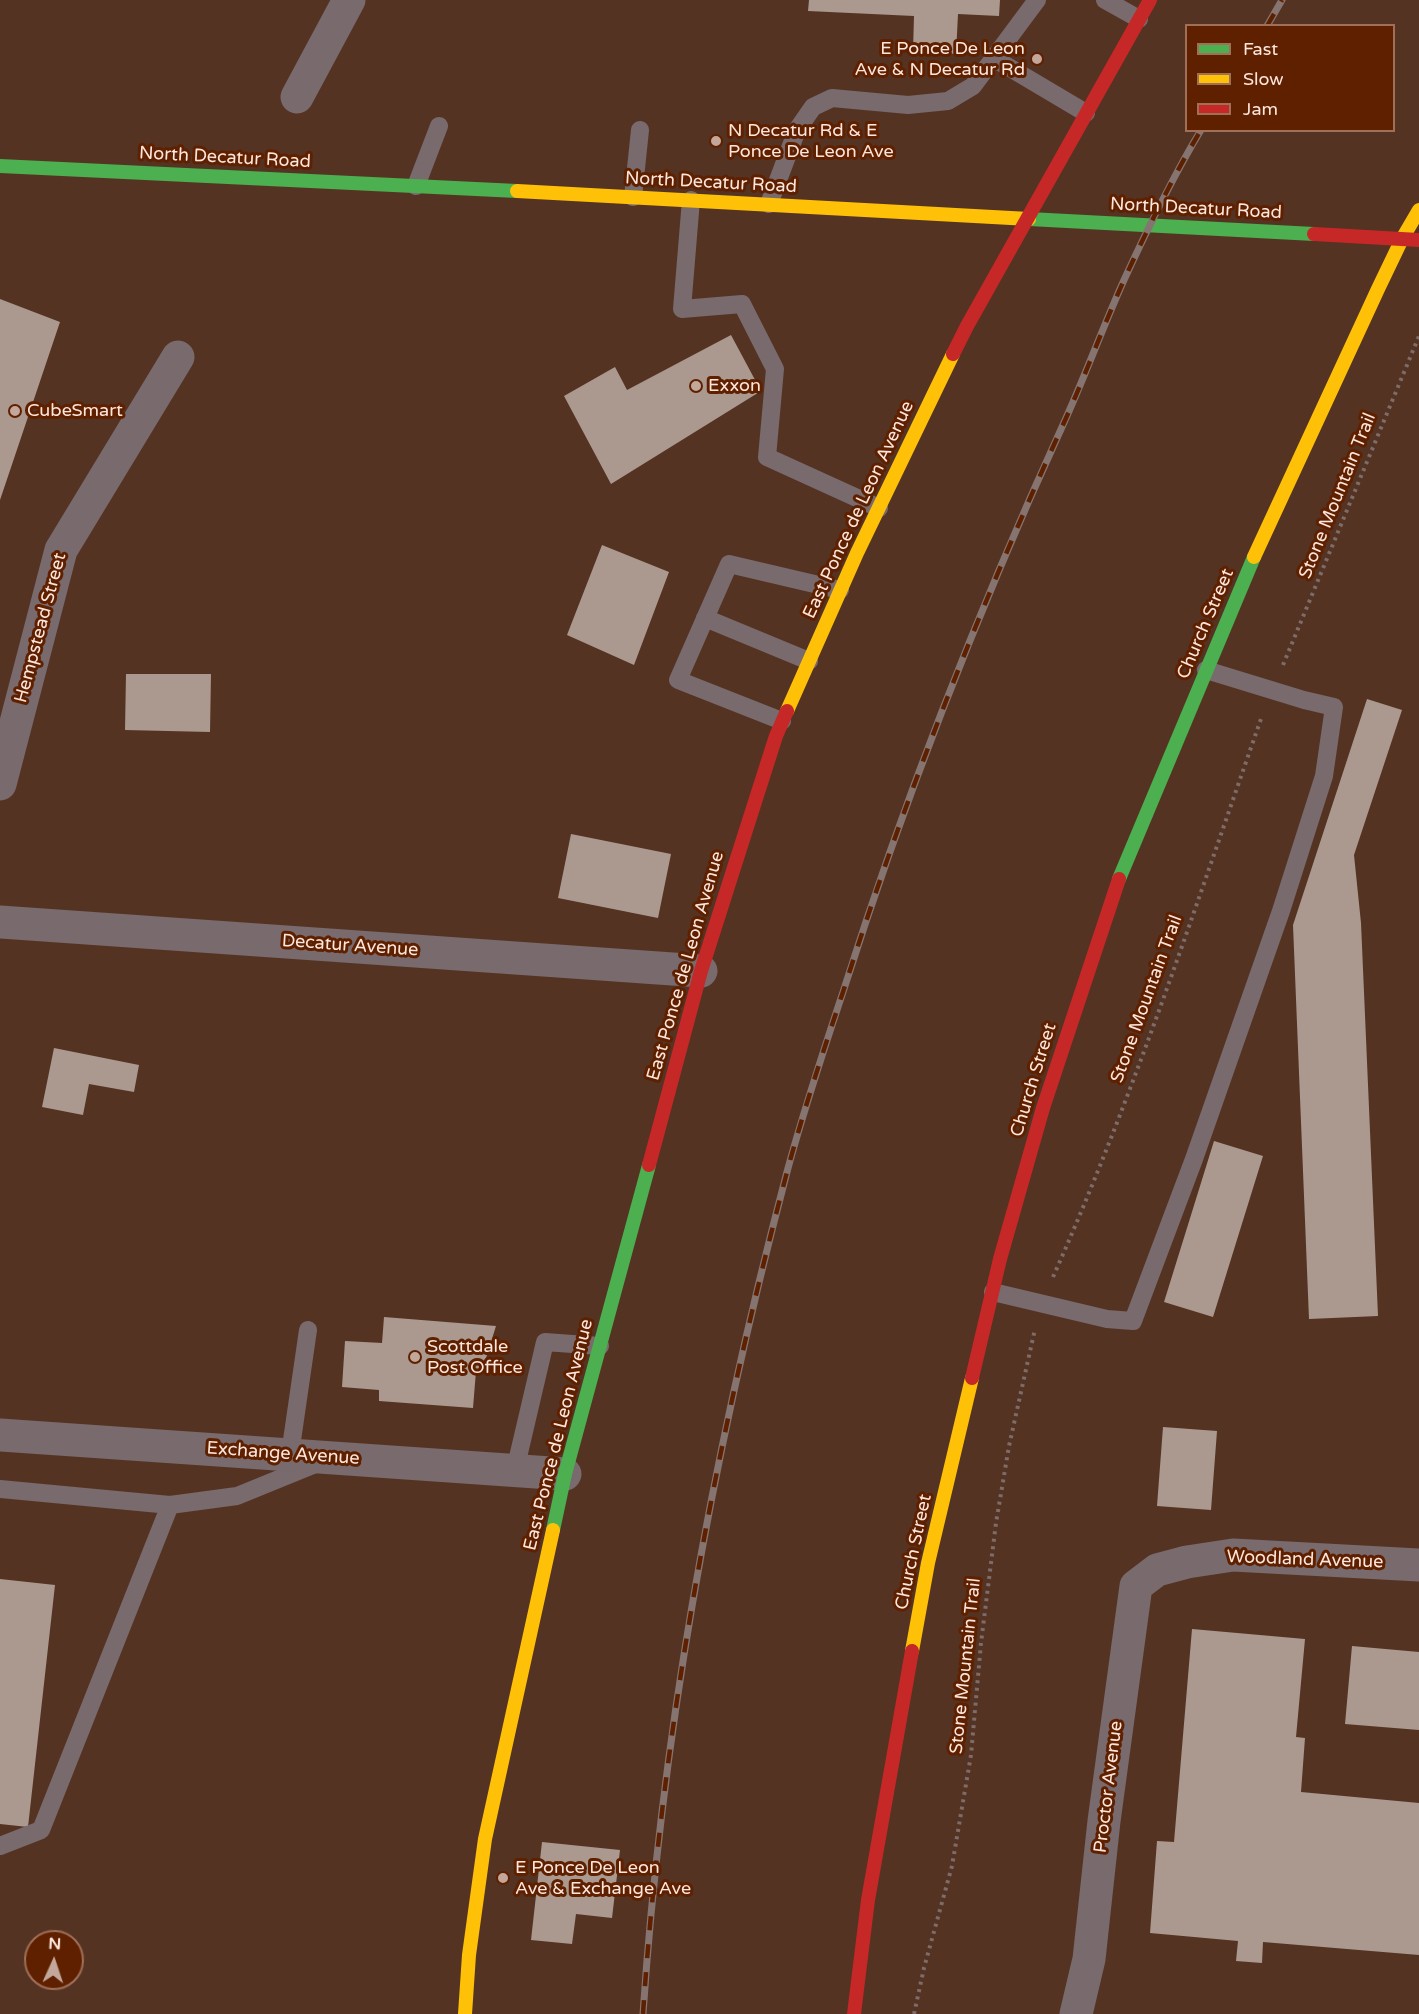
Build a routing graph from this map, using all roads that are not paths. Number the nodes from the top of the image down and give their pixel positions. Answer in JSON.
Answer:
{"nodes":[{"id":1,"x":349,"y":0,"type":"edge"},
{"id":2,"x":1037,"y":0,"type":"edge"},
{"id":3,"x":1105,"y":0,"type":"edge"},
{"id":4,"x":1150,"y":0,"type":"edge"},
{"id":5,"x":1139,"y":19,"type":"junction"},
{"id":6,"x":995,"y":58,"type":"junction"},
{"id":7,"x":297,"y":97,"type":"dead end"},
{"id":8,"x":1086,"y":113,"type":"junction"},
{"id":9,"x":439,"y":126,"type":"dead end"},
{"id":10,"x":640,"y":130,"type":"dead end"},
{"id":11,"x":0,"y":166,"type":"edge"},
{"id":12,"x":416,"y":186,"type":"junction"},
{"id":13,"x":633,"y":197,"type":"junction"},
{"id":14,"x":691,"y":200,"type":"junction"},
{"id":15,"x":769,"y":204,"type":"junction"},
{"id":16,"x":1419,"y":210,"type":"edge"},
{"id":17,"x":1027,"y":218,"type":"junction"},
{"id":18,"x":1402,"y":238,"type":"junction"},
{"id":19,"x":1419,"y":240,"type":"edge"},
{"id":20,"x":178,"y":357,"type":"dead end"},
{"id":21,"x":879,"y":508,"type":"junction"},
{"id":22,"x":840,"y":590,"type":"junction"},
{"id":23,"x":705,"y":618,"type":"junction"},
{"id":24,"x":809,"y":661,"type":"junction"},
{"id":25,"x":1206,"y":670,"type":"junction"},
{"id":26,"x":782,"y":721,"type":"junction"},
{"id":27,"x":0,"y":784,"type":"edge"},
{"id":28,"x":0,"y":922,"type":"edge"},
{"id":29,"x":700,"y":971,"type":"junction"},
{"id":30,"x":993,"y":1292,"type":"junction"},
{"id":31,"x":308,"y":1330,"type":"dead end"},
{"id":32,"x":600,"y":1346,"type":"junction"},
{"id":33,"x":0,"y":1435,"type":"edge"},
{"id":34,"x":290,"y":1454,"type":"junction"},
{"id":35,"x":333,"y":1457,"type":"junction"},
{"id":36,"x":515,"y":1470,"type":"junction"},
{"id":37,"x":565,"y":1474,"type":"junction"},
{"id":38,"x":0,"y":1489,"type":"edge"},
{"id":39,"x":170,"y":1505,"type":"junction"},
{"id":40,"x":1419,"y":1565,"type":"edge"},
{"id":41,"x":1157,"y":1570,"type":"joint"},
{"id":42,"x":0,"y":1846,"type":"edge"},
{"id":43,"x":465,"y":2014,"type":"edge"},
{"id":44,"x":854,"y":2014,"type":"edge"},
{"id":45,"x":1076,"y":2014,"type":"edge"}],
"edges":[{"from":1,"to":7,"type":"street"},
{"from":2,"to":6,"type":"lane"},
{"from":3,"to":5,"type":"lane"},
{"from":4,"to":5,"type":"main road","name":"East Ponce de Leon Avenue"},
{"from":5,"to":8,"type":"main road","name":"East Ponce de Leon Avenue"},
{"from":6,"to":8,"type":"lane"},
{"from":6,"to":15,"type":"lane"},
{"from":8,"to":17,"type":"main road","name":"East Ponce de Leon Avenue"},
{"from":9,"to":12,"type":"lane"},
{"from":10,"to":13,"type":"lane"},
{"from":11,"to":12,"type":"main road","name":"North Decatur Road"},
{"from":12,"to":13,"type":"main road","name":"North Decatur Road"},
{"from":13,"to":14,"type":"main road","name":"North Decatur Road"},
{"from":14,"to":15,"type":"main road","name":"North Decatur Road"},
{"from":14,"to":21,"type":"lane"},
{"from":15,"to":17,"type":"main road","name":"North Decatur Road"},
{"from":16,"to":18,"type":"main road","name":"Church Street"},
{"from":17,"to":18,"type":"main road","name":"North Decatur Road"},
{"from":17,"to":21,"type":"main road","name":"East Ponce de Leon Avenue"},
{"from":18,"to":19,"type":"main road","name":"North Decatur Road"},
{"from":18,"to":25,"type":"main road","name":"Church Street"},
{"from":20,"to":27,"type":"street","name":"Hempstead Street"},
{"from":21,"to":22,"type":"main road","name":"East Ponce de Leon Avenue"},
{"from":22,"to":23,"type":"lane"},
{"from":22,"to":24,"type":"main road","name":"East Ponce de Leon Avenue"},
{"from":23,"to":24,"type":"lane"},
{"from":23,"to":26,"type":"lane"},
{"from":24,"to":26,"type":"main road","name":"East Ponce de Leon Avenue"},
{"from":25,"to":30,"type":"main road","name":"Church Street"},
{"from":25,"to":30,"type":"lane"},
{"from":26,"to":29,"type":"main road","name":"East Ponce de Leon Avenue"},
{"from":28,"to":29,"type":"street","name":"Decatur Avenue"},
{"from":29,"to":32,"type":"main road","name":"East Ponce de Leon Avenue"},
{"from":30,"to":44,"type":"main road","name":"Church Street"},
{"from":31,"to":34,"type":"lane"},
{"from":32,"to":36,"type":"lane"},
{"from":32,"to":37,"type":"main road","name":"East Ponce de Leon Avenue"},
{"from":33,"to":34,"type":"street","name":"Exchange Avenue"},
{"from":34,"to":35,"type":"street","name":"Exchange Avenue"},
{"from":35,"to":36,"type":"street","name":"Exchange Avenue"},
{"from":35,"to":39,"type":"lane"},
{"from":36,"to":37,"type":"street","name":"Exchange Avenue"},
{"from":37,"to":43,"type":"main road","name":"East Ponce de Leon Avenue"},
{"from":38,"to":39,"type":"lane"},
{"from":39,"to":42,"type":"lane"},
{"from":40,"to":41,"type":"street","name":"Woodland Avenue"},
{"from":41,"to":45,"type":"street","name":"Proctor Avenue"}]}
